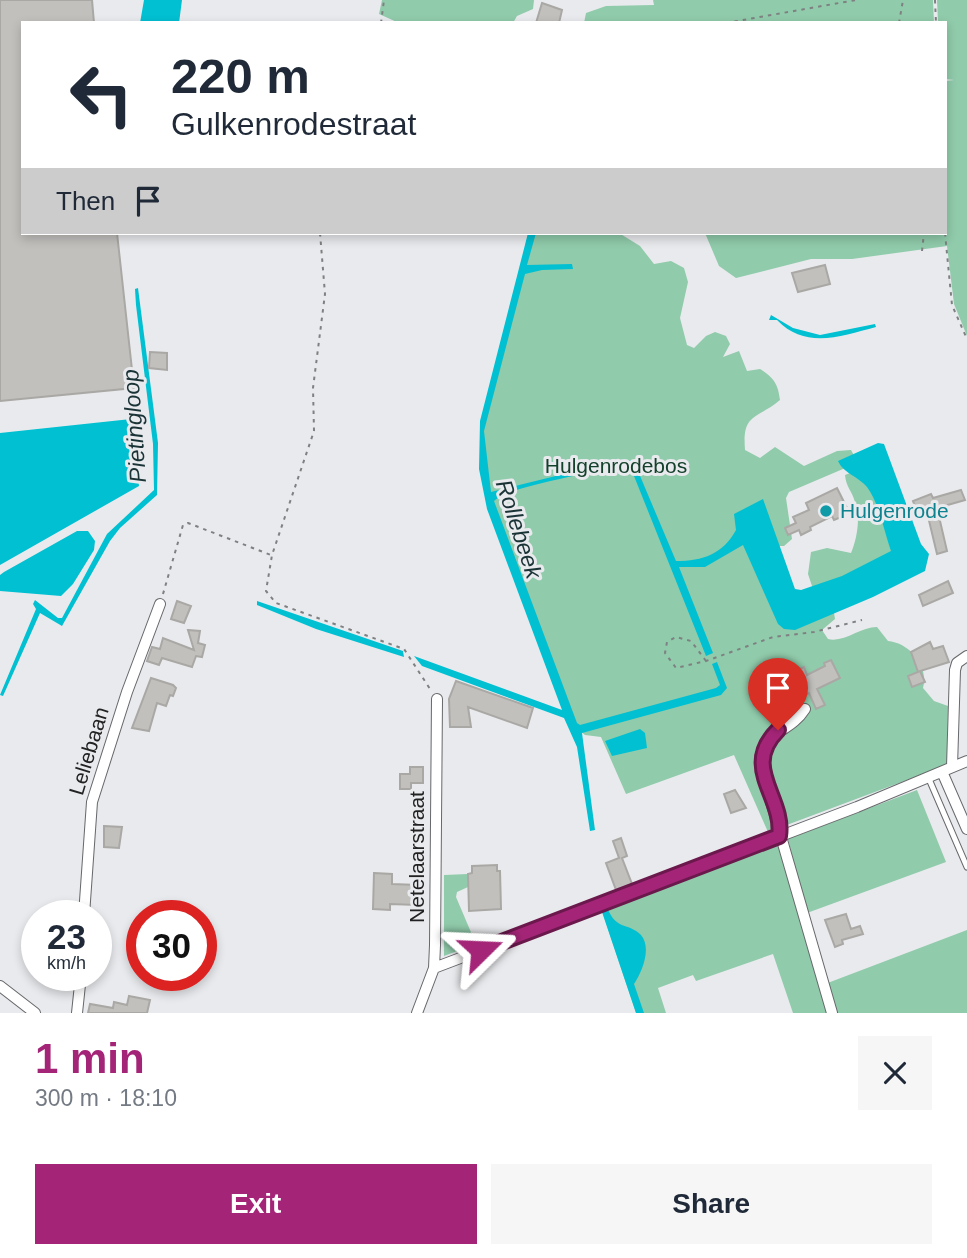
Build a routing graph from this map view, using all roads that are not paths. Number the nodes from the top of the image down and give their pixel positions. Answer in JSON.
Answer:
{"nodes":[{"id":1,"x":160,"y":604,"type":"road end"},
{"id":2,"x":967,"y":656,"type":"edge"},
{"id":3,"x":436,"y":699,"type":"road end"},
{"id":4,"x":806,"y":709,"type":"dead end"},
{"id":5,"x":967,"y":761,"type":"edge"},
{"id":6,"x":947,"y":770,"type":"junction"},
{"id":7,"x":929,"y":779,"type":"junction"},
{"id":8,"x":967,"y":829,"type":"edge"},
{"id":9,"x":779,"y":836,"type":"junction"},
{"id":10,"x":967,"y":867,"type":"edge"},
{"id":11,"x":85,"y":900,"type":"edge"},
{"id":12,"x":434,"y":968,"type":"junction"},
{"id":13,"x":0,"y":986,"type":"edge"},
{"id":14,"x":79,"y":991,"type":"edge"},
{"id":15,"x":36,"y":1013,"type":"edge"},
{"id":16,"x":77,"y":1013,"type":"edge"},
{"id":17,"x":417,"y":1013,"type":"edge"},
{"id":18,"x":832,"y":1013,"type":"edge"}],
"edges":[{"from":1,"to":11,"type":"street","name":"Leliebaan"},
{"from":2,"to":6,"type":"street"},
{"from":3,"to":12,"type":"street","name":"Netelaarstraat"},
{"from":4,"to":9,"type":"street"},
{"from":5,"to":6,"type":"street"},
{"from":6,"to":7,"type":"street"},
{"from":6,"to":8,"type":"street"},
{"from":7,"to":9,"type":"street"},
{"from":7,"to":10,"type":"lane"},
{"from":9,"to":12,"type":"street"},
{"from":9,"to":18,"type":"street"},
{"from":12,"to":17,"type":"street","name":"Netelaarstraat"},
{"from":13,"to":15,"type":"street"},
{"from":14,"to":16,"type":"street"}]}
